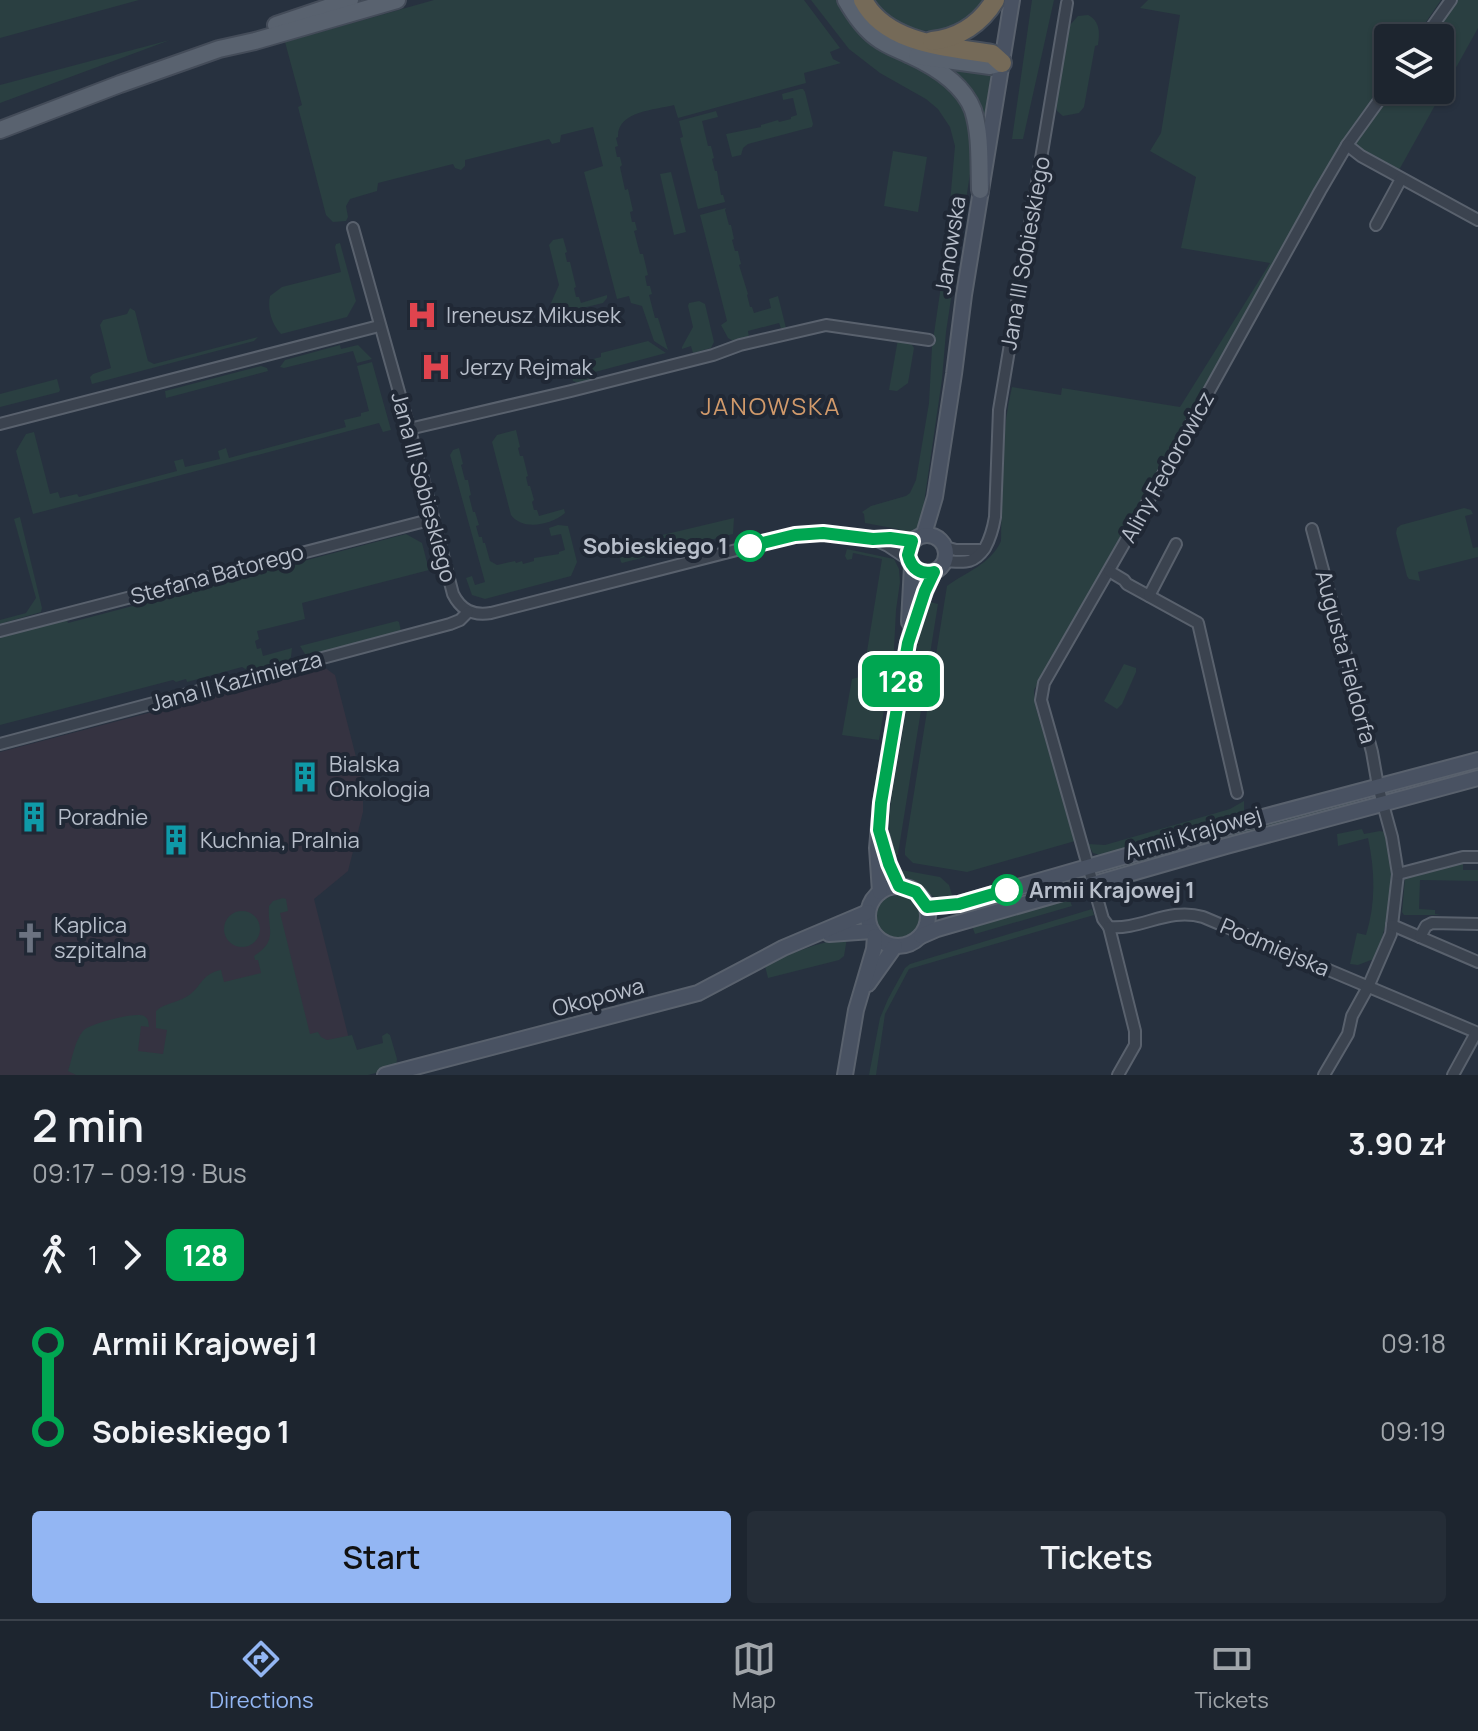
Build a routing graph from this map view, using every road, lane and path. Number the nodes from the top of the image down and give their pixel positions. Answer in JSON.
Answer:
{"nodes":[{"id":1,"x":350,"y":0,"type":"edge"},
{"id":2,"x":397,"y":0,"type":"edge"},
{"id":3,"x":846,"y":0,"type":"edge"},
{"id":4,"x":863,"y":0,"type":"edge"},
{"id":5,"x":995,"y":0,"type":"edge"},
{"id":6,"x":1012,"y":0,"type":"edge"},
{"id":7,"x":1451,"y":0,"type":"edge"},
{"id":8,"x":1067,"y":3,"type":"dead end"},
{"id":9,"x":1434,"y":24,"type":"edge"},
{"id":10,"x":925,"y":41,"type":"junction"},
{"id":11,"x":219,"y":49,"type":"junction"},
{"id":12,"x":911,"y":55,"type":"junction"},
{"id":13,"x":1002,"y":63,"type":"junction"},
{"id":14,"x":1376,"y":104,"type":"edge"},
{"id":15,"x":0,"y":130,"type":"edge"},
{"id":16,"x":1347,"y":145,"type":"junction"},
{"id":17,"x":1401,"y":179,"type":"junction"},
{"id":18,"x":980,"y":190,"type":"junction"},
{"id":19,"x":1478,"y":220,"type":"edge"},
{"id":20,"x":1376,"y":225,"type":"dead end"},
{"id":21,"x":353,"y":228,"type":"dead end"},
{"id":22,"x":379,"y":326,"type":"junction"},
{"id":23,"x":929,"y":340,"type":"dead end"},
{"id":24,"x":0,"y":424,"type":"edge"},
{"id":25,"x":409,"y":429,"type":"junction"},
{"id":26,"x":433,"y":519,"type":"junction"},
{"id":27,"x":1312,"y":529,"type":"dead end"},
{"id":28,"x":923,"y":537,"type":"junction"},
{"id":29,"x":873,"y":539,"type":"junction"},
{"id":30,"x":1176,"y":544,"type":"dead end"},
{"id":31,"x":941,"y":560,"type":"junction"},
{"id":32,"x":910,"y":563,"type":"junction"},
{"id":33,"x":1109,"y":571,"type":"junction"},
{"id":34,"x":1149,"y":596,"type":"junction"},
{"id":35,"x":468,"y":612,"type":"junction"},
{"id":36,"x":0,"y":631,"type":"edge"},
{"id":37,"x":908,"y":643,"type":"junction"},
{"id":38,"x":0,"y":744,"type":"edge"},
{"id":39,"x":1478,"y":760,"type":"edge"},
{"id":40,"x":1478,"y":778,"type":"edge"},
{"id":41,"x":1378,"y":786,"type":"junction"},
{"id":42,"x":1237,"y":793,"type":"dead end"},
{"id":43,"x":1382,"y":803,"type":"junction"},
{"id":44,"x":879,"y":830,"type":"junction"},
{"id":45,"x":1478,"y":857,"type":"edge"},
{"id":46,"x":1089,"y":866,"type":"junction"},
{"id":47,"x":1398,"y":874,"type":"junction"},
{"id":48,"x":1093,"y":884,"type":"junction"},
{"id":49,"x":899,"y":886,"type":"junction"},
{"id":50,"x":880,"y":892,"type":"junction"},
{"id":51,"x":927,"y":907,"type":"junction"},
{"id":52,"x":868,"y":912,"type":"junction"},
{"id":53,"x":1478,"y":924,"type":"edge"},
{"id":54,"x":1392,"y":925,"type":"junction"},
{"id":55,"x":1109,"y":927,"type":"junction"},
{"id":56,"x":873,"y":934,"type":"junction"},
{"id":57,"x":812,"y":936,"type":"junction"},
{"id":58,"x":921,"y":936,"type":"junction"},
{"id":59,"x":1420,"y":937,"type":"junction"},
{"id":60,"x":895,"y":946,"type":"junction"},
{"id":61,"x":1478,"y":962,"type":"edge"},
{"id":62,"x":1368,"y":987,"type":"junction"},
{"id":63,"x":863,"y":991,"type":"junction"},
{"id":64,"x":1477,"y":1033,"type":"edge"},
{"id":65,"x":385,"y":1075,"type":"edge"},
{"id":66,"x":845,"y":1075,"type":"edge"},
{"id":67,"x":1118,"y":1075,"type":"edge"},
{"id":68,"x":1324,"y":1075,"type":"edge"},
{"id":69,"x":1453,"y":1075,"type":"edge"}],
"edges":[{"from":1,"to":11,"type":"main road"},
{"from":2,"to":11,"type":"main road"},
{"from":3,"to":12,"type":"main road"},
{"from":4,"to":10,"type":"highway"},
{"from":5,"to":10,"type":"highway"},
{"from":6,"to":13,"type":"street","name":"Janowska"},
{"from":7,"to":9,"type":"street"},
{"from":8,"to":31,"type":"street","name":"Jana III Sobieskiego"},
{"from":10,"to":13,"type":"highway"},
{"from":11,"to":15,"type":"main road"},
{"from":12,"to":13,"type":"main road"},
{"from":12,"to":18,"type":"main road"},
{"from":13,"to":18,"type":"street","name":"Janowska"},
{"from":14,"to":16,"type":"street","name":"Aliny Fedorowicz"},
{"from":16,"to":17,"type":"street"},
{"from":16,"to":33,"type":"street","name":"Aliny Fedorowicz"},
{"from":17,"to":19,"type":"street"},
{"from":17,"to":20,"type":"street"},
{"from":18,"to":28,"type":"street","name":"Janowska"},
{"from":21,"to":22,"type":"street","name":"Jana III Sobieskiego"},
{"from":22,"to":24,"type":"street"},
{"from":22,"to":25,"type":"street","name":"Jana III Sobieskiego"},
{"from":23,"to":25,"type":"street"},
{"from":25,"to":26,"type":"street","name":"Jana III Sobieskiego"},
{"from":26,"to":35,"type":"street","name":"Jana III Sobieskiego"},
{"from":26,"to":36,"type":"street","name":"Stefana Batorego"},
{"from":27,"to":41,"type":"street","name":"Augusta Fieldorfa"},
{"from":28,"to":29,"type":"street"},
{"from":28,"to":31,"type":"street"},
{"from":28,"to":32,"type":"street"},
{"from":29,"to":32,"type":"street"},
{"from":29,"to":35,"type":"street"},
{"from":30,"to":34,"type":"street"},
{"from":31,"to":32,"type":"street"},
{"from":31,"to":37,"type":"street"},
{"from":32,"to":37,"type":"street"},
{"from":33,"to":34,"type":"street"},
{"from":33,"to":46,"type":"street","name":"Aliny Fedorowicz"},
{"from":34,"to":42,"type":"street"},
{"from":35,"to":38,"type":"street","name":"Jana II Kazimierza"},
{"from":37,"to":44,"type":"street"},
{"from":39,"to":41,"type":"street","name":"Armii Krajowej"},
{"from":40,"to":43,"type":"street","name":"Armii Krajowej"},
{"from":41,"to":43,"type":"street","name":"Augusta Fieldorfa"},
{"from":41,"to":46,"type":"street","name":"Armii Krajowej"},
{"from":43,"to":47,"type":"street"},
{"from":43,"to":48,"type":"street","name":"Armii Krajowej"},
{"from":44,"to":49,"type":"street"},
{"from":44,"to":50,"type":"street"},
{"from":45,"to":47,"type":"street"},
{"from":46,"to":48,"type":"street","name":"Aliny Fedorowicz"},
{"from":46,"to":51,"type":"street","name":"Armii Krajowej"},
{"from":47,"to":54,"type":"street"},
{"from":48,"to":55,"type":"street"},
{"from":48,"to":58,"type":"street","name":"Armii Krajowej"},
{"from":49,"to":50,"type":"street"},
{"from":49,"to":51,"type":"street"},
{"from":50,"to":52,"type":"street"},
{"from":51,"to":58,"type":"street"},
{"from":52,"to":56,"type":"street"},
{"from":52,"to":57,"type":"street","name":"Okopowa"},
{"from":53,"to":59,"type":"street"},
{"from":54,"to":59,"type":"street"},
{"from":54,"to":62,"type":"street"},
{"from":55,"to":62,"type":"street","name":"Podmiejska"},
{"from":55,"to":67,"type":"street"},
{"from":56,"to":57,"type":"street","name":"Okopowa"},
{"from":56,"to":60,"type":"street"},
{"from":56,"to":63,"type":"street"},
{"from":57,"to":65,"type":"street","name":"Okopowa"},
{"from":58,"to":60,"type":"street"},
{"from":59,"to":61,"type":"street"},
{"from":60,"to":63,"type":"street"},
{"from":62,"to":64,"type":"street","name":"Podmiejska"},
{"from":62,"to":68,"type":"street"},
{"from":63,"to":66,"type":"street"},
{"from":64,"to":69,"type":"street"}]}
